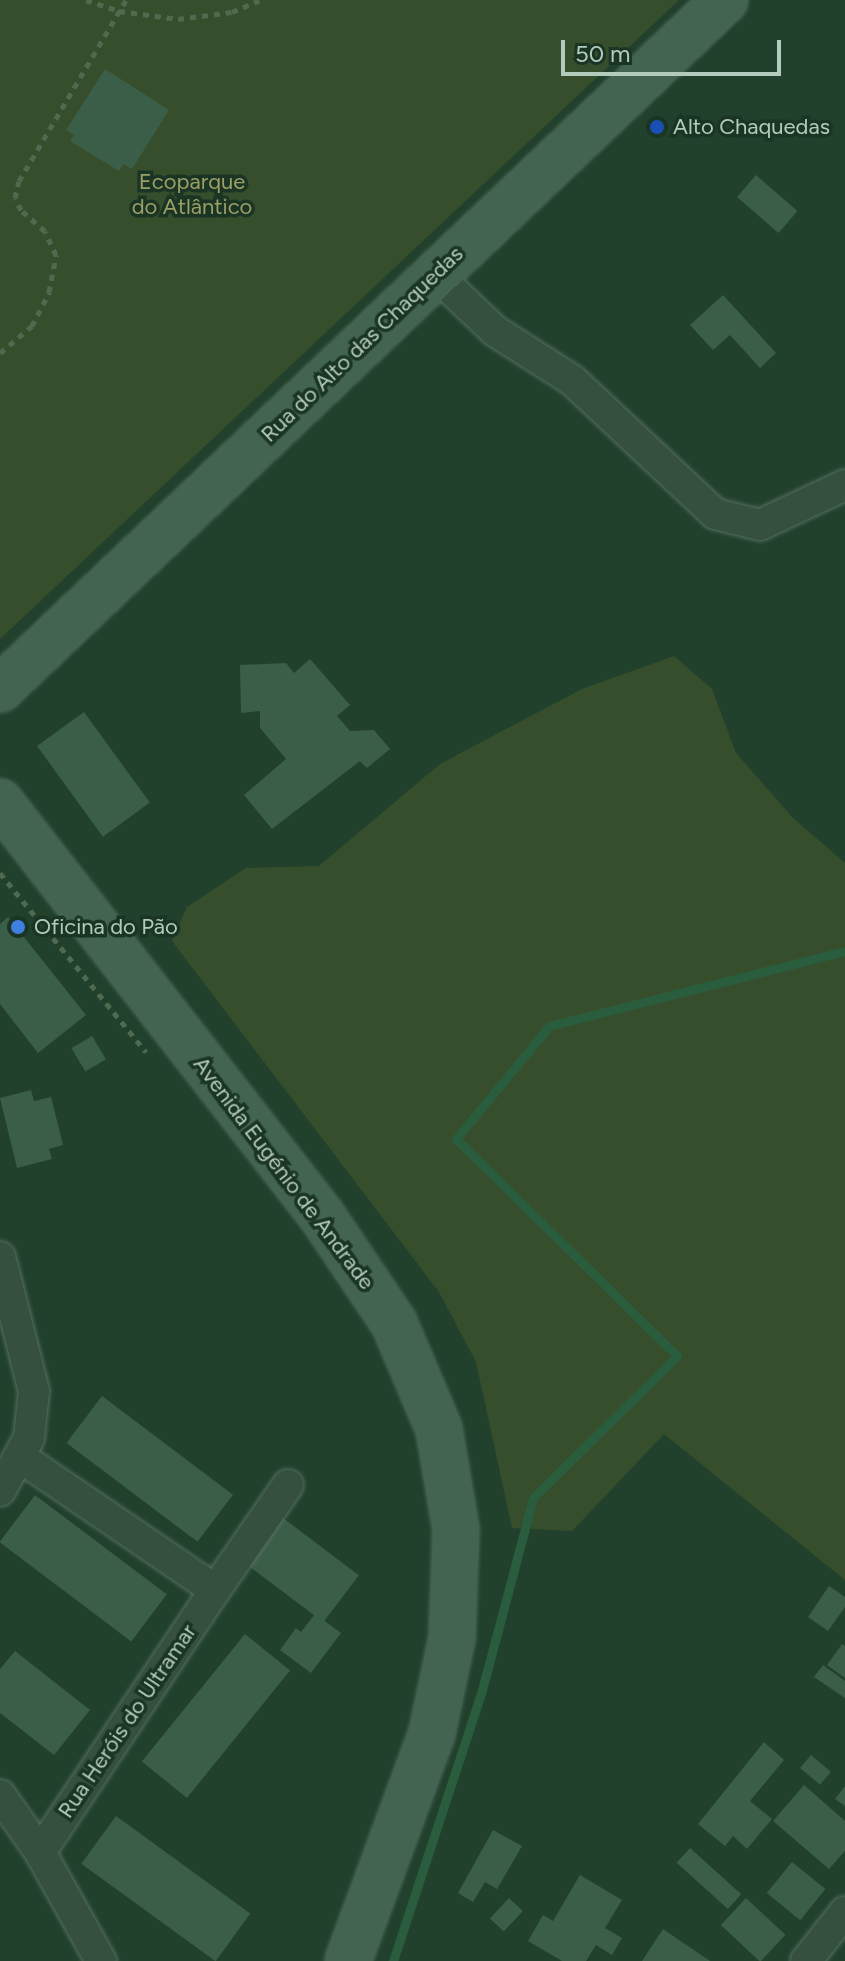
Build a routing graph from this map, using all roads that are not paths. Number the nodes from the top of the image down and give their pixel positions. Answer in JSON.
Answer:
{"nodes":[{"id":1,"x":725,"y":0,"type":"edge"},
{"id":2,"x":435,"y":274,"type":"junction"},
{"id":3,"x":845,"y":485,"type":"edge"},
{"id":4,"x":0,"y":689,"type":"edge"},
{"id":5,"x":0,"y":802,"type":"edge"},
{"id":6,"x":0,"y":1257,"type":"edge"},
{"id":7,"x":20,"y":1457,"type":"junction"},
{"id":8,"x":288,"y":1485,"type":"dead end"},
{"id":9,"x":0,"y":1491,"type":"edge"},
{"id":10,"x":215,"y":1590,"type":"junction"},
{"id":11,"x":0,"y":1795,"type":"edge"},
{"id":12,"x":40,"y":1852,"type":"junction"},
{"id":13,"x":845,"y":1912,"type":"edge"},
{"id":14,"x":101,"y":1961,"type":"edge"},
{"id":15,"x":348,"y":1961,"type":"edge"},
{"id":16,"x":806,"y":1961,"type":"edge"}],
"edges":[{"from":1,"to":2,"type":"main road","name":"Rua do Alto das Chaquedas"},
{"from":2,"to":3,"type":"street"},
{"from":2,"to":4,"type":"main road","name":"Rua do Alto das Chaquedas"},
{"from":5,"to":15,"type":"main road","name":"Avenida Eugénio de Andrade"},
{"from":6,"to":7,"type":"street"},
{"from":7,"to":9,"type":"street"},
{"from":7,"to":10,"type":"street"},
{"from":8,"to":10,"type":"street","name":"Rua Heróis do Ultramar"},
{"from":10,"to":12,"type":"street","name":"Rua Heróis do Ultramar"},
{"from":11,"to":12,"type":"street"},
{"from":12,"to":14,"type":"street"},
{"from":13,"to":16,"type":"street"}]}
